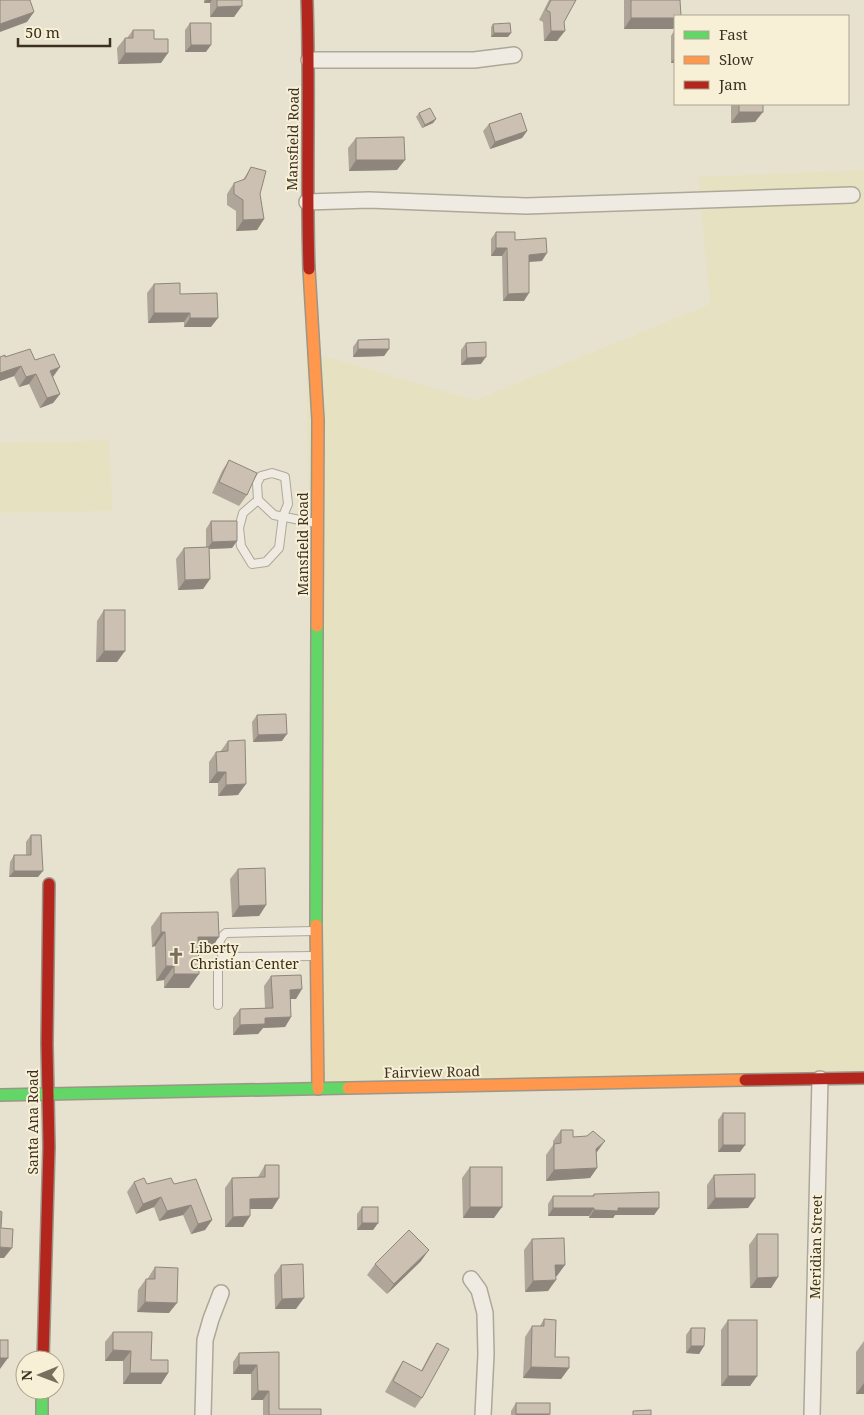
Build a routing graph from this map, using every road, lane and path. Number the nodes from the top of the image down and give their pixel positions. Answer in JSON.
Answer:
{"nodes":[{"id":1,"x":307,"y":0,"type":"edge"},
{"id":2,"x":514,"y":55,"type":"dead end"},
{"id":3,"x":309,"y":60,"type":"junction"},
{"id":4,"x":852,"y":195,"type":"dead end"},
{"id":5,"x":307,"y":202,"type":"junction"},
{"id":6,"x":258,"y":500,"type":"junction"},
{"id":7,"x":283,"y":516,"type":"junction"},
{"id":8,"x":318,"y":523,"type":"junction"},
{"id":9,"x":49,"y":884,"type":"dead end"},
{"id":10,"x":316,"y":931,"type":"junction"},
{"id":11,"x":223,"y":956,"type":"junction"},
{"id":12,"x":316,"y":956,"type":"junction"},
{"id":13,"x":218,"y":1005,"type":"dead end"},
{"id":14,"x":864,"y":1078,"type":"edge"},
{"id":15,"x":820,"y":1079,"type":"junction"},
{"id":16,"x":318,"y":1089,"type":"junction"},
{"id":17,"x":0,"y":1094,"type":"edge"},
{"id":18,"x":49,"y":1094,"type":"junction"},
{"id":19,"x":472,"y":1279,"type":"dead end"},
{"id":20,"x":221,"y":1293,"type":"dead end"},
{"id":21,"x":43,"y":1350,"type":"edge"},
{"id":22,"x":42,"y":1400,"type":"edge"},
{"id":23,"x":42,"y":1415,"type":"edge"},
{"id":24,"x":203,"y":1415,"type":"edge"},
{"id":25,"x":483,"y":1415,"type":"edge"},
{"id":26,"x":812,"y":1415,"type":"edge"}],
"edges":[{"from":1,"to":3,"type":"street","name":"Mansfield Road"},
{"from":2,"to":3,"type":"street"},
{"from":3,"to":5,"type":"street","name":"Mansfield Road"},
{"from":4,"to":5,"type":"street"},
{"from":5,"to":8,"type":"street","name":"Mansfield Road"},
{"from":6,"to":7,"type":"lane"},
{"from":6,"to":7,"type":"lane"},
{"from":6,"to":7,"type":"lane"},
{"from":7,"to":8,"type":"lane"},
{"from":8,"to":10,"type":"street","name":"Mansfield Road"},
{"from":9,"to":18,"type":"street","name":"Santa Ana Road"},
{"from":10,"to":11,"type":"lane"},
{"from":10,"to":12,"type":"street","name":"Mansfield Road"},
{"from":11,"to":12,"type":"lane"},
{"from":11,"to":13,"type":"lane"},
{"from":12,"to":16,"type":"street","name":"Mansfield Road"},
{"from":14,"to":15,"type":"street","name":"Fairview Road"},
{"from":15,"to":16,"type":"street","name":"Fairview Road"},
{"from":15,"to":26,"type":"street","name":"Meridian Street"},
{"from":16,"to":18,"type":"street","name":"Fairview Road"},
{"from":17,"to":18,"type":"street","name":"Fairview Road"},
{"from":18,"to":21,"type":"street","name":"Santa Ana Road"},
{"from":19,"to":25,"type":"street"},
{"from":20,"to":24,"type":"street"},
{"from":22,"to":23,"type":"street"}]}
